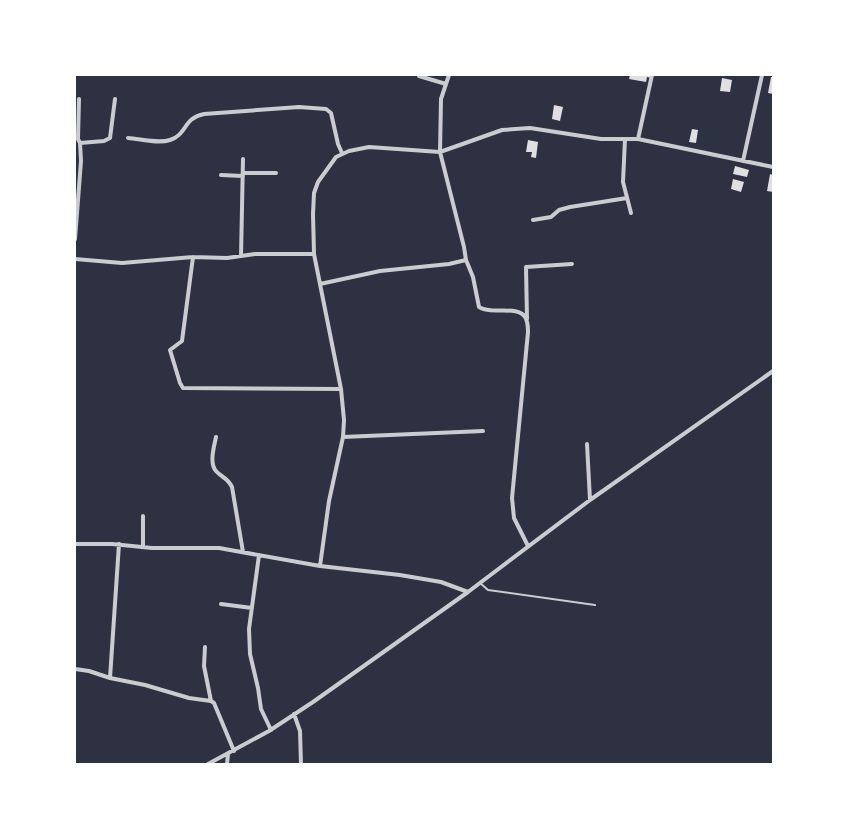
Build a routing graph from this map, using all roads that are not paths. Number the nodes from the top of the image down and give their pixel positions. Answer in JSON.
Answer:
{"nodes":[{"id":1,"x":449,"y":75,"type":"edge"},
{"id":2,"x":652,"y":75,"type":"edge"},
{"id":3,"x":762,"y":75,"type":"edge"},
{"id":4,"x":419,"y":76,"type":"edge"},
{"id":5,"x":446,"y":84,"type":"junction"},
{"id":6,"x":79,"y":99,"type":"dead end"},
{"id":7,"x":115,"y":99,"type":"dead end"},
{"id":8,"x":128,"y":138,"type":"dead end"},
{"id":9,"x":625,"y":139,"type":"junction"},
{"id":10,"x":638,"y":139,"type":"junction"},
{"id":11,"x":80,"y":143,"type":"junction"},
{"id":12,"x":440,"y":152,"type":"junction"},
{"id":13,"x":342,"y":154,"type":"junction"},
{"id":14,"x":243,"y":159,"type":"dead end"},
{"id":15,"x":744,"y":161,"type":"junction"},
{"id":16,"x":773,"y":167,"type":"edge"},
{"id":17,"x":276,"y":173,"type":"dead end"},
{"id":18,"x":243,"y":174,"type":"junction"},
{"id":19,"x":221,"y":176,"type":"dead end"},
{"id":20,"x":628,"y":198,"type":"junction"},
{"id":21,"x":631,"y":213,"type":"dead end"},
{"id":22,"x":533,"y":220,"type":"dead end"},
{"id":23,"x":75,"y":238,"type":"edge"},
{"id":24,"x":314,"y":254,"type":"junction"},
{"id":25,"x":241,"y":256,"type":"junction"},
{"id":26,"x":193,"y":258,"type":"junction"},
{"id":27,"x":75,"y":259,"type":"edge"},
{"id":28,"x":466,"y":260,"type":"junction"},
{"id":29,"x":572,"y":264,"type":"dead end"},
{"id":30,"x":320,"y":284,"type":"junction"},
{"id":31,"x":527,"y":320,"type":"junction"},
{"id":32,"x":773,"y":371,"type":"edge"},
{"id":33,"x":341,"y":389,"type":"junction"},
{"id":34,"x":483,"y":431,"type":"dead end"},
{"id":35,"x":216,"y":437,"type":"dead end"},
{"id":36,"x":343,"y":437,"type":"junction"},
{"id":37,"x":587,"y":444,"type":"dead end"},
{"id":38,"x":590,"y":500,"type":"junction"},
{"id":39,"x":143,"y":516,"type":"dead end"},
{"id":40,"x":75,"y":544,"type":"edge"},
{"id":41,"x":119,"y":544,"type":"junction"},
{"id":42,"x":528,"y":546,"type":"junction"},
{"id":43,"x":143,"y":547,"type":"junction"},
{"id":44,"x":243,"y":552,"type":"junction"},
{"id":45,"x":259,"y":555,"type":"junction"},
{"id":46,"x":320,"y":566,"type":"junction"},
{"id":47,"x":480,"y":583,"type":"junction"},
{"id":48,"x":468,"y":592,"type":"junction"},
{"id":49,"x":221,"y":604,"type":"dead end"},
{"id":50,"x":595,"y":605,"type":"dead end"},
{"id":51,"x":252,"y":608,"type":"junction"},
{"id":52,"x":205,"y":647,"type":"dead end"},
{"id":53,"x":75,"y":670,"type":"edge"},
{"id":54,"x":110,"y":678,"type":"junction"},
{"id":55,"x":211,"y":701,"type":"junction"},
{"id":56,"x":294,"y":714,"type":"junction"},
{"id":57,"x":271,"y":730,"type":"junction"},
{"id":58,"x":234,"y":751,"type":"junction"},
{"id":59,"x":228,"y":754,"type":"junction"},
{"id":60,"x":208,"y":764,"type":"edge"},
{"id":61,"x":227,"y":764,"type":"edge"},
{"id":62,"x":301,"y":764,"type":"edge"}],
"edges":[{"from":1,"to":5,"type":"street"},
{"from":2,"to":10,"type":"street"},
{"from":3,"to":15,"type":"street"},
{"from":4,"to":5,"type":"street"},
{"from":5,"to":12,"type":"street"},
{"from":6,"to":11,"type":"street"},
{"from":7,"to":11,"type":"street"},
{"from":8,"to":13,"type":"street"},
{"from":9,"to":10,"type":"street"},
{"from":9,"to":12,"type":"street"},
{"from":9,"to":20,"type":"street"},
{"from":10,"to":15,"type":"street"},
{"from":11,"to":23,"type":"street"},
{"from":12,"to":13,"type":"street"},
{"from":12,"to":28,"type":"street"},
{"from":13,"to":24,"type":"street"},
{"from":14,"to":18,"type":"street"},
{"from":15,"to":16,"type":"street"},
{"from":17,"to":18,"type":"street"},
{"from":18,"to":19,"type":"street"},
{"from":18,"to":25,"type":"street"},
{"from":20,"to":21,"type":"street"},
{"from":20,"to":22,"type":"street"},
{"from":24,"to":25,"type":"street"},
{"from":24,"to":30,"type":"street"},
{"from":25,"to":26,"type":"street"},
{"from":26,"to":27,"type":"street"},
{"from":26,"to":33,"type":"street"},
{"from":28,"to":30,"type":"street"},
{"from":28,"to":31,"type":"street"},
{"from":29,"to":31,"type":"street"},
{"from":30,"to":33,"type":"street"},
{"from":31,"to":42,"type":"street"},
{"from":32,"to":38,"type":"street"},
{"from":33,"to":36,"type":"street"},
{"from":34,"to":36,"type":"street"},
{"from":35,"to":44,"type":"street"},
{"from":36,"to":46,"type":"street"},
{"from":37,"to":38,"type":"street"},
{"from":38,"to":42,"type":"street"},
{"from":39,"to":43,"type":"street"},
{"from":40,"to":41,"type":"street"},
{"from":41,"to":43,"type":"street"},
{"from":41,"to":54,"type":"street"},
{"from":42,"to":47,"type":"street"},
{"from":43,"to":44,"type":"street"},
{"from":44,"to":45,"type":"street"},
{"from":45,"to":46,"type":"street"},
{"from":45,"to":51,"type":"street"},
{"from":46,"to":48,"type":"street"},
{"from":47,"to":48,"type":"street"},
{"from":47,"to":50,"type":"lane"},
{"from":48,"to":56,"type":"street"},
{"from":49,"to":51,"type":"street"},
{"from":51,"to":57,"type":"street"},
{"from":52,"to":55,"type":"street"},
{"from":53,"to":54,"type":"street"},
{"from":54,"to":55,"type":"street"},
{"from":55,"to":58,"type":"street"},
{"from":56,"to":57,"type":"street"},
{"from":56,"to":62,"type":"street"},
{"from":57,"to":58,"type":"street"},
{"from":58,"to":59,"type":"street"},
{"from":59,"to":60,"type":"street"},
{"from":59,"to":61,"type":"street"}]}
